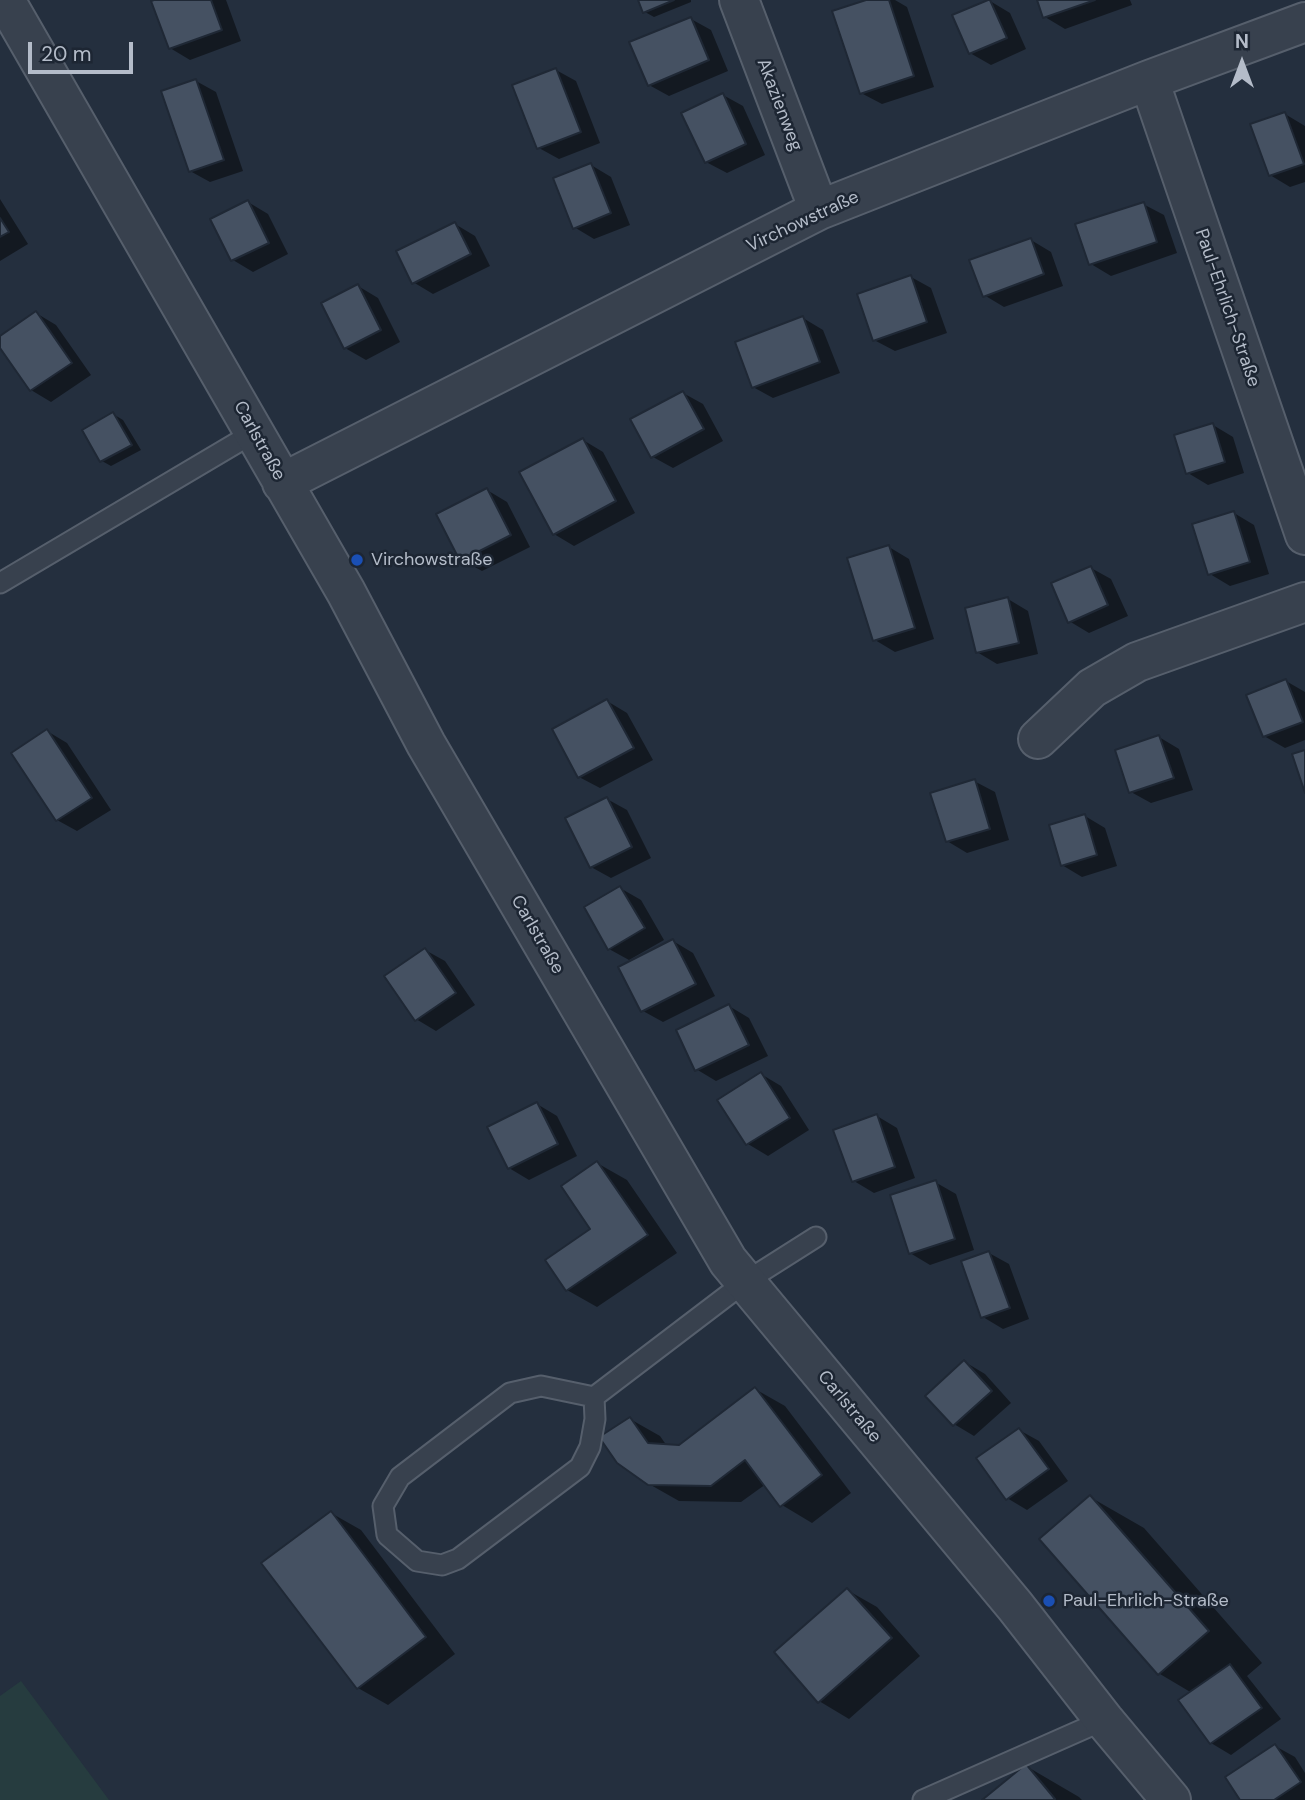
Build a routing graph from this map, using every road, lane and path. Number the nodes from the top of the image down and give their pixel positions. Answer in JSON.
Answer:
{"nodes":[{"id":1,"x":5,"y":0,"type":"edge"},
{"id":2,"x":739,"y":0,"type":"edge"},
{"id":3,"x":1305,"y":22,"type":"edge"},
{"id":4,"x":1149,"y":80,"type":"junction"},
{"id":5,"x":819,"y":211,"type":"junction"},
{"id":6,"x":255,"y":432,"type":"junction"},
{"id":7,"x":282,"y":483,"type":"junction"},
{"id":8,"x":1305,"y":535,"type":"edge"},
{"id":9,"x":0,"y":583,"type":"edge"},
{"id":10,"x":1305,"y":603,"type":"edge"},
{"id":11,"x":1038,"y":738,"type":"dead end"},
{"id":12,"x":816,"y":1237,"type":"dead end"},
{"id":13,"x":745,"y":1282,"type":"junction"},
{"id":14,"x":594,"y":1397,"type":"junction"},
{"id":15,"x":1104,"y":1720,"type":"junction"},
{"id":16,"x":923,"y":1800,"type":"edge"},
{"id":17,"x":1171,"y":1800,"type":"edge"}],
"edges":[{"from":1,"to":6,"type":"street","name":"Carlstraße"},
{"from":2,"to":5,"type":"street","name":"Akazienweg"},
{"from":3,"to":4,"type":"street","name":"Virchowstraße"},
{"from":4,"to":5,"type":"street","name":"Virchowstraße"},
{"from":4,"to":8,"type":"street","name":"Paul-Ehrlich-Straße"},
{"from":5,"to":7,"type":"street","name":"Virchowstraße"},
{"from":6,"to":7,"type":"street","name":"Carlstraße"},
{"from":6,"to":9,"type":"lane"},
{"from":7,"to":13,"type":"street","name":"Carlstraße"},
{"from":10,"to":11,"type":"street"},
{"from":12,"to":13,"type":"lane"},
{"from":13,"to":14,"type":"lane"},
{"from":13,"to":15,"type":"street","name":"Carlstraße"},
{"from":14,"to":14,"type":"lane"},
{"from":15,"to":16,"type":"lane"},
{"from":15,"to":17,"type":"street","name":"Carlstraße"}]}
